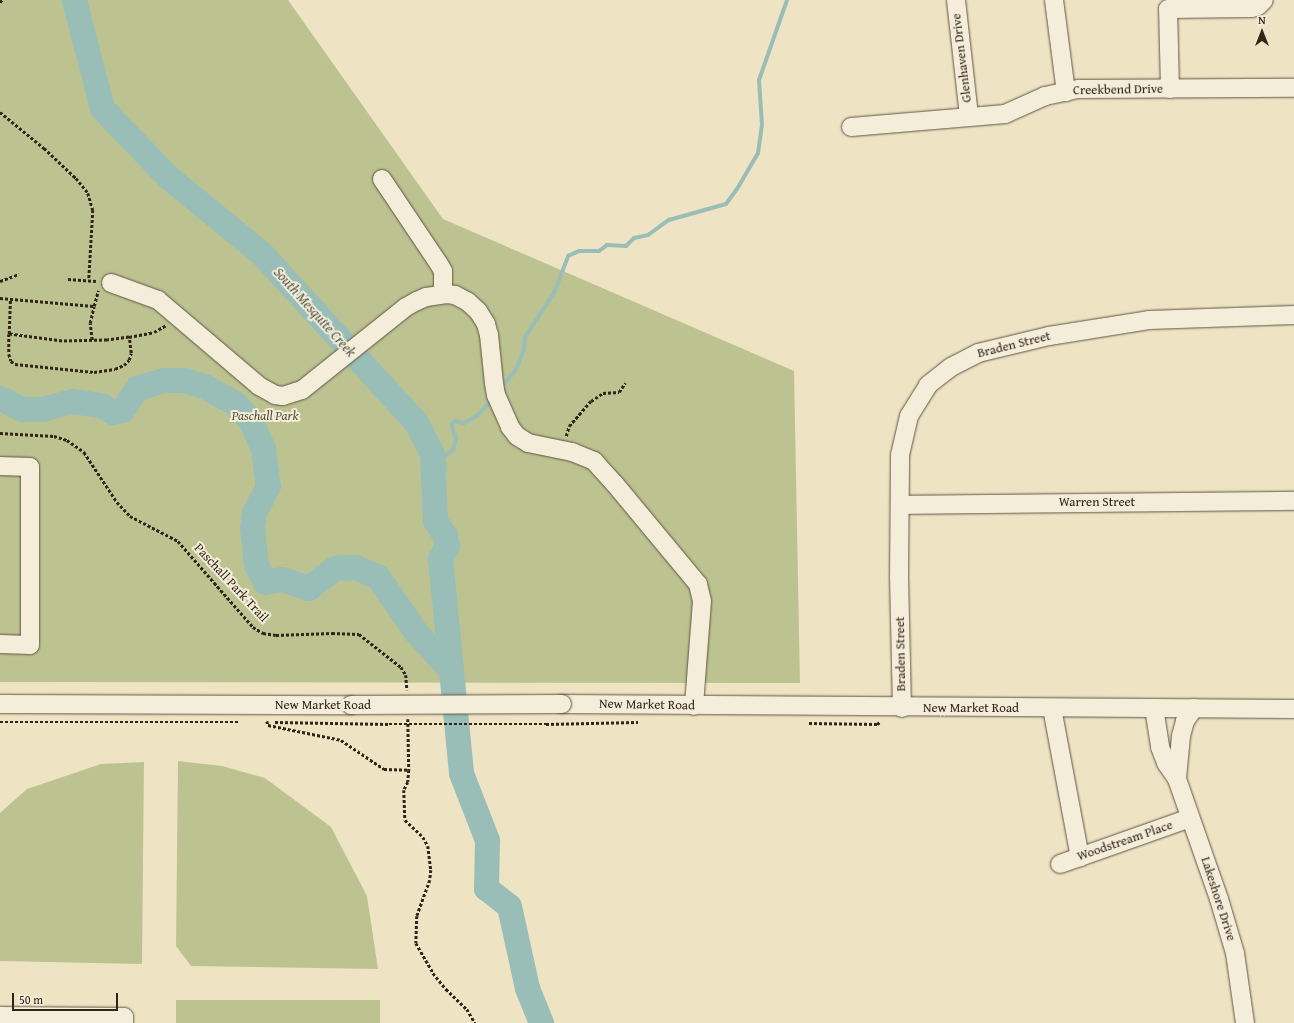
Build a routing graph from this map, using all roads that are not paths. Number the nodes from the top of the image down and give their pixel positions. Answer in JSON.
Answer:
{"nodes":[{"id":1,"x":956,"y":0,"type":"edge"},
{"id":2,"x":1054,"y":0,"type":"edge"},
{"id":3,"x":1264,"y":0,"type":"edge"},
{"id":4,"x":1294,"y":88,"type":"edge"},
{"id":5,"x":1170,"y":89,"type":"junction"},
{"id":6,"x":1066,"y":92,"type":"junction"},
{"id":7,"x":969,"y":116,"type":"junction"},
{"id":8,"x":851,"y":127,"type":"dead end"},
{"id":9,"x":382,"y":179,"type":"dead end"},
{"id":10,"x":105,"y":286,"type":"road end"},
{"id":11,"x":443,"y":294,"type":"junction"},
{"id":12,"x":1294,"y":315,"type":"edge"},
{"id":13,"x":0,"y":466,"type":"edge"},
{"id":14,"x":1294,"y":501,"type":"edge"},
{"id":15,"x":900,"y":505,"type":"junction"},
{"id":16,"x":0,"y":644,"type":"edge"},
{"id":17,"x":0,"y":704,"type":"edge"},
{"id":18,"x":694,"y":706,"type":"junction"},
{"id":19,"x":902,"y":708,"type":"junction"},
{"id":20,"x":1052,"y":708,"type":"junction"},
{"id":21,"x":1154,"y":708,"type":"junction"},
{"id":22,"x":1194,"y":708,"type":"junction"},
{"id":23,"x":1294,"y":709,"type":"edge"},
{"id":24,"x":1177,"y":779,"type":"junction"},
{"id":25,"x":1190,"y":818,"type":"junction"},
{"id":26,"x":1080,"y":857,"type":"junction"},
{"id":27,"x":1060,"y":864,"type":"dead end"},
{"id":28,"x":0,"y":1016,"type":"edge"},
{"id":29,"x":124,"y":1023,"type":"edge"},
{"id":30,"x":1245,"y":1023,"type":"edge"}],
"edges":[{"from":1,"to":7,"type":"street","name":"Glenhaven Drive"},
{"from":2,"to":6,"type":"street"},
{"from":3,"to":5,"type":"street"},
{"from":4,"to":5,"type":"street","name":"Creekbend Drive"},
{"from":5,"to":6,"type":"street","name":"Creekbend Drive"},
{"from":6,"to":7,"type":"street","name":"Creekbend Drive"},
{"from":7,"to":8,"type":"street","name":"Creekbend Drive"},
{"from":9,"to":11,"type":"street"},
{"from":10,"to":11,"type":"street"},
{"from":11,"to":18,"type":"street"},
{"from":12,"to":15,"type":"street","name":"Braden Street"},
{"from":13,"to":16,"type":"street"},
{"from":14,"to":15,"type":"street","name":"Warren Street"},
{"from":15,"to":19,"type":"street","name":"Braden Street"},
{"from":17,"to":18,"type":"street","name":"New Market Road","bridge":true},
{"from":18,"to":19,"type":"street","name":"New Market Road"},
{"from":19,"to":20,"type":"street","name":"New Market Road"},
{"from":20,"to":21,"type":"street","name":"New Market Road"},
{"from":20,"to":26,"type":"street"},
{"from":21,"to":22,"type":"street","name":"New Market Road"},
{"from":21,"to":24,"type":"street","name":"Lakeshore Drive"},
{"from":22,"to":23,"type":"street","name":"New Market Road"},
{"from":22,"to":24,"type":"street","name":"Lakeshore Drive"},
{"from":24,"to":25,"type":"street","name":"Lakeshore Drive"},
{"from":25,"to":26,"type":"street","name":"Woodstream Place"},
{"from":25,"to":30,"type":"street","name":"Lakeshore Drive"},
{"from":26,"to":27,"type":"street","name":"Woodstream Place"},
{"from":28,"to":29,"type":"street"}]}
